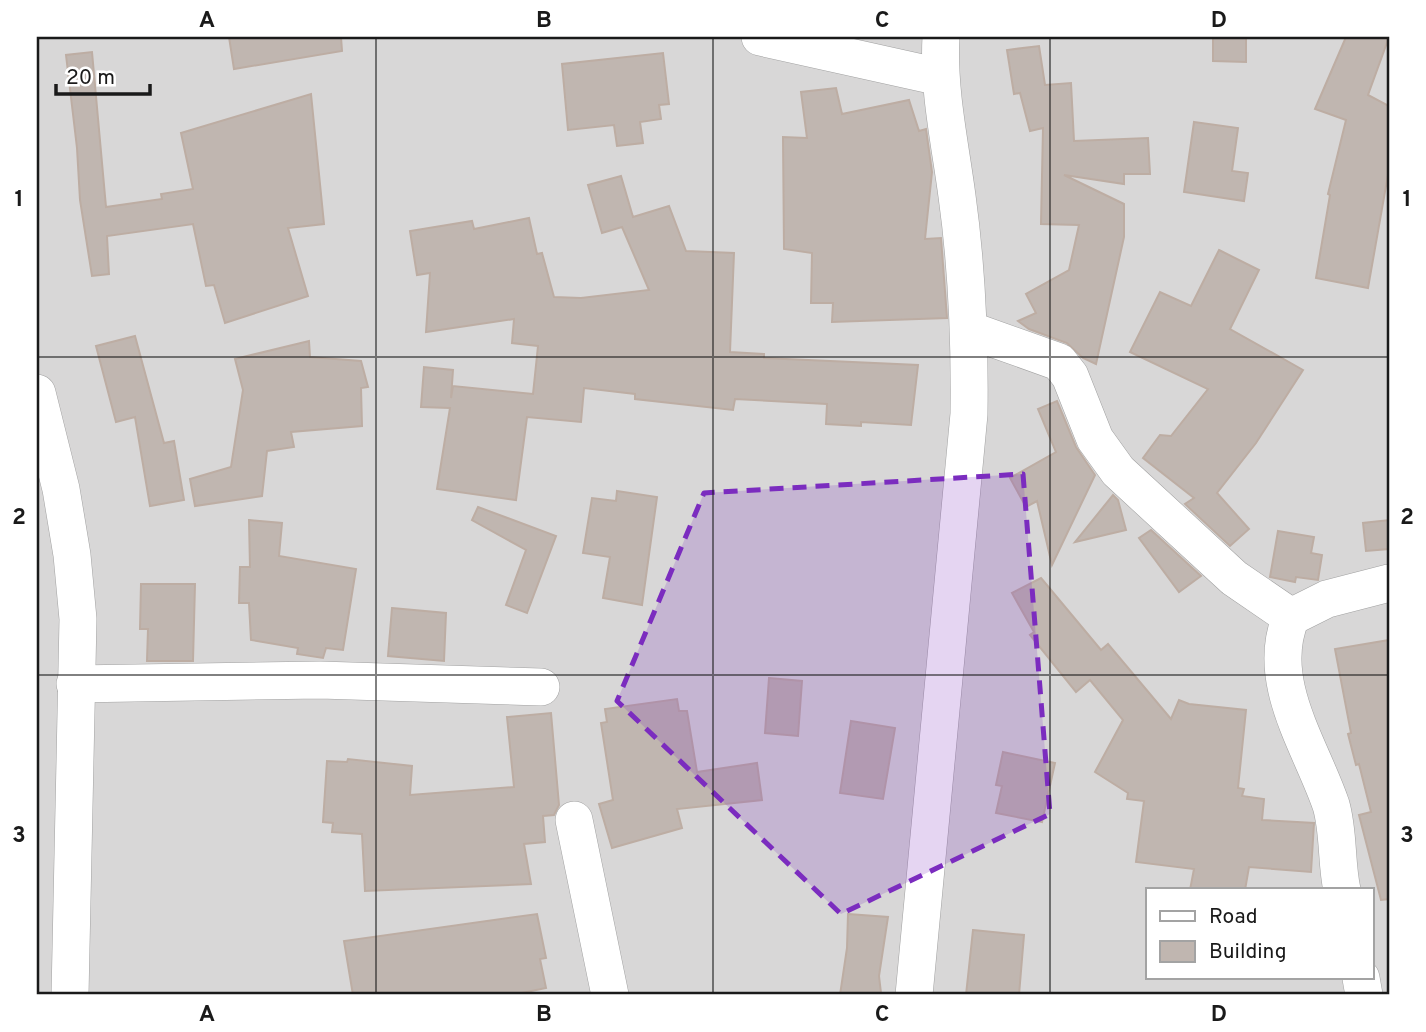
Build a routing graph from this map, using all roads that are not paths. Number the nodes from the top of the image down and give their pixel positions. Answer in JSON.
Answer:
{"nodes":[{"id":1,"x":760,"y":37,"type":"edge"},
{"id":2,"x":940,"y":37,"type":"edge"},
{"id":3,"x":940,"y":77,"type":"junction"},
{"id":4,"x":969,"y":330,"type":"junction"},
{"id":5,"x":37,"y":393,"type":"edge"},
{"id":6,"x":1389,"y":583,"type":"edge"},
{"id":7,"x":1291,"y":617,"type":"junction"},
{"id":8,"x":75,"y":684,"type":"junction"},
{"id":9,"x":541,"y":687,"type":"dead end"},
{"id":10,"x":574,"y":820,"type":"dead end"},
{"id":11,"x":1342,"y":888,"type":"edge"},
{"id":12,"x":70,"y":995,"type":"edge"},
{"id":13,"x":610,"y":995,"type":"edge"},
{"id":14,"x":915,"y":995,"type":"edge"}],
"edges":[{"from":1,"to":3,"type":"street"},
{"from":2,"to":3,"type":"street"},
{"from":3,"to":4,"type":"street"},
{"from":4,"to":7,"type":"street"},
{"from":4,"to":14,"type":"street"},
{"from":5,"to":8,"type":"street"},
{"from":6,"to":7,"type":"street"},
{"from":7,"to":11,"type":"street"},
{"from":8,"to":9,"type":"street"},
{"from":8,"to":12,"type":"street"},
{"from":10,"to":13,"type":"street"}]}
